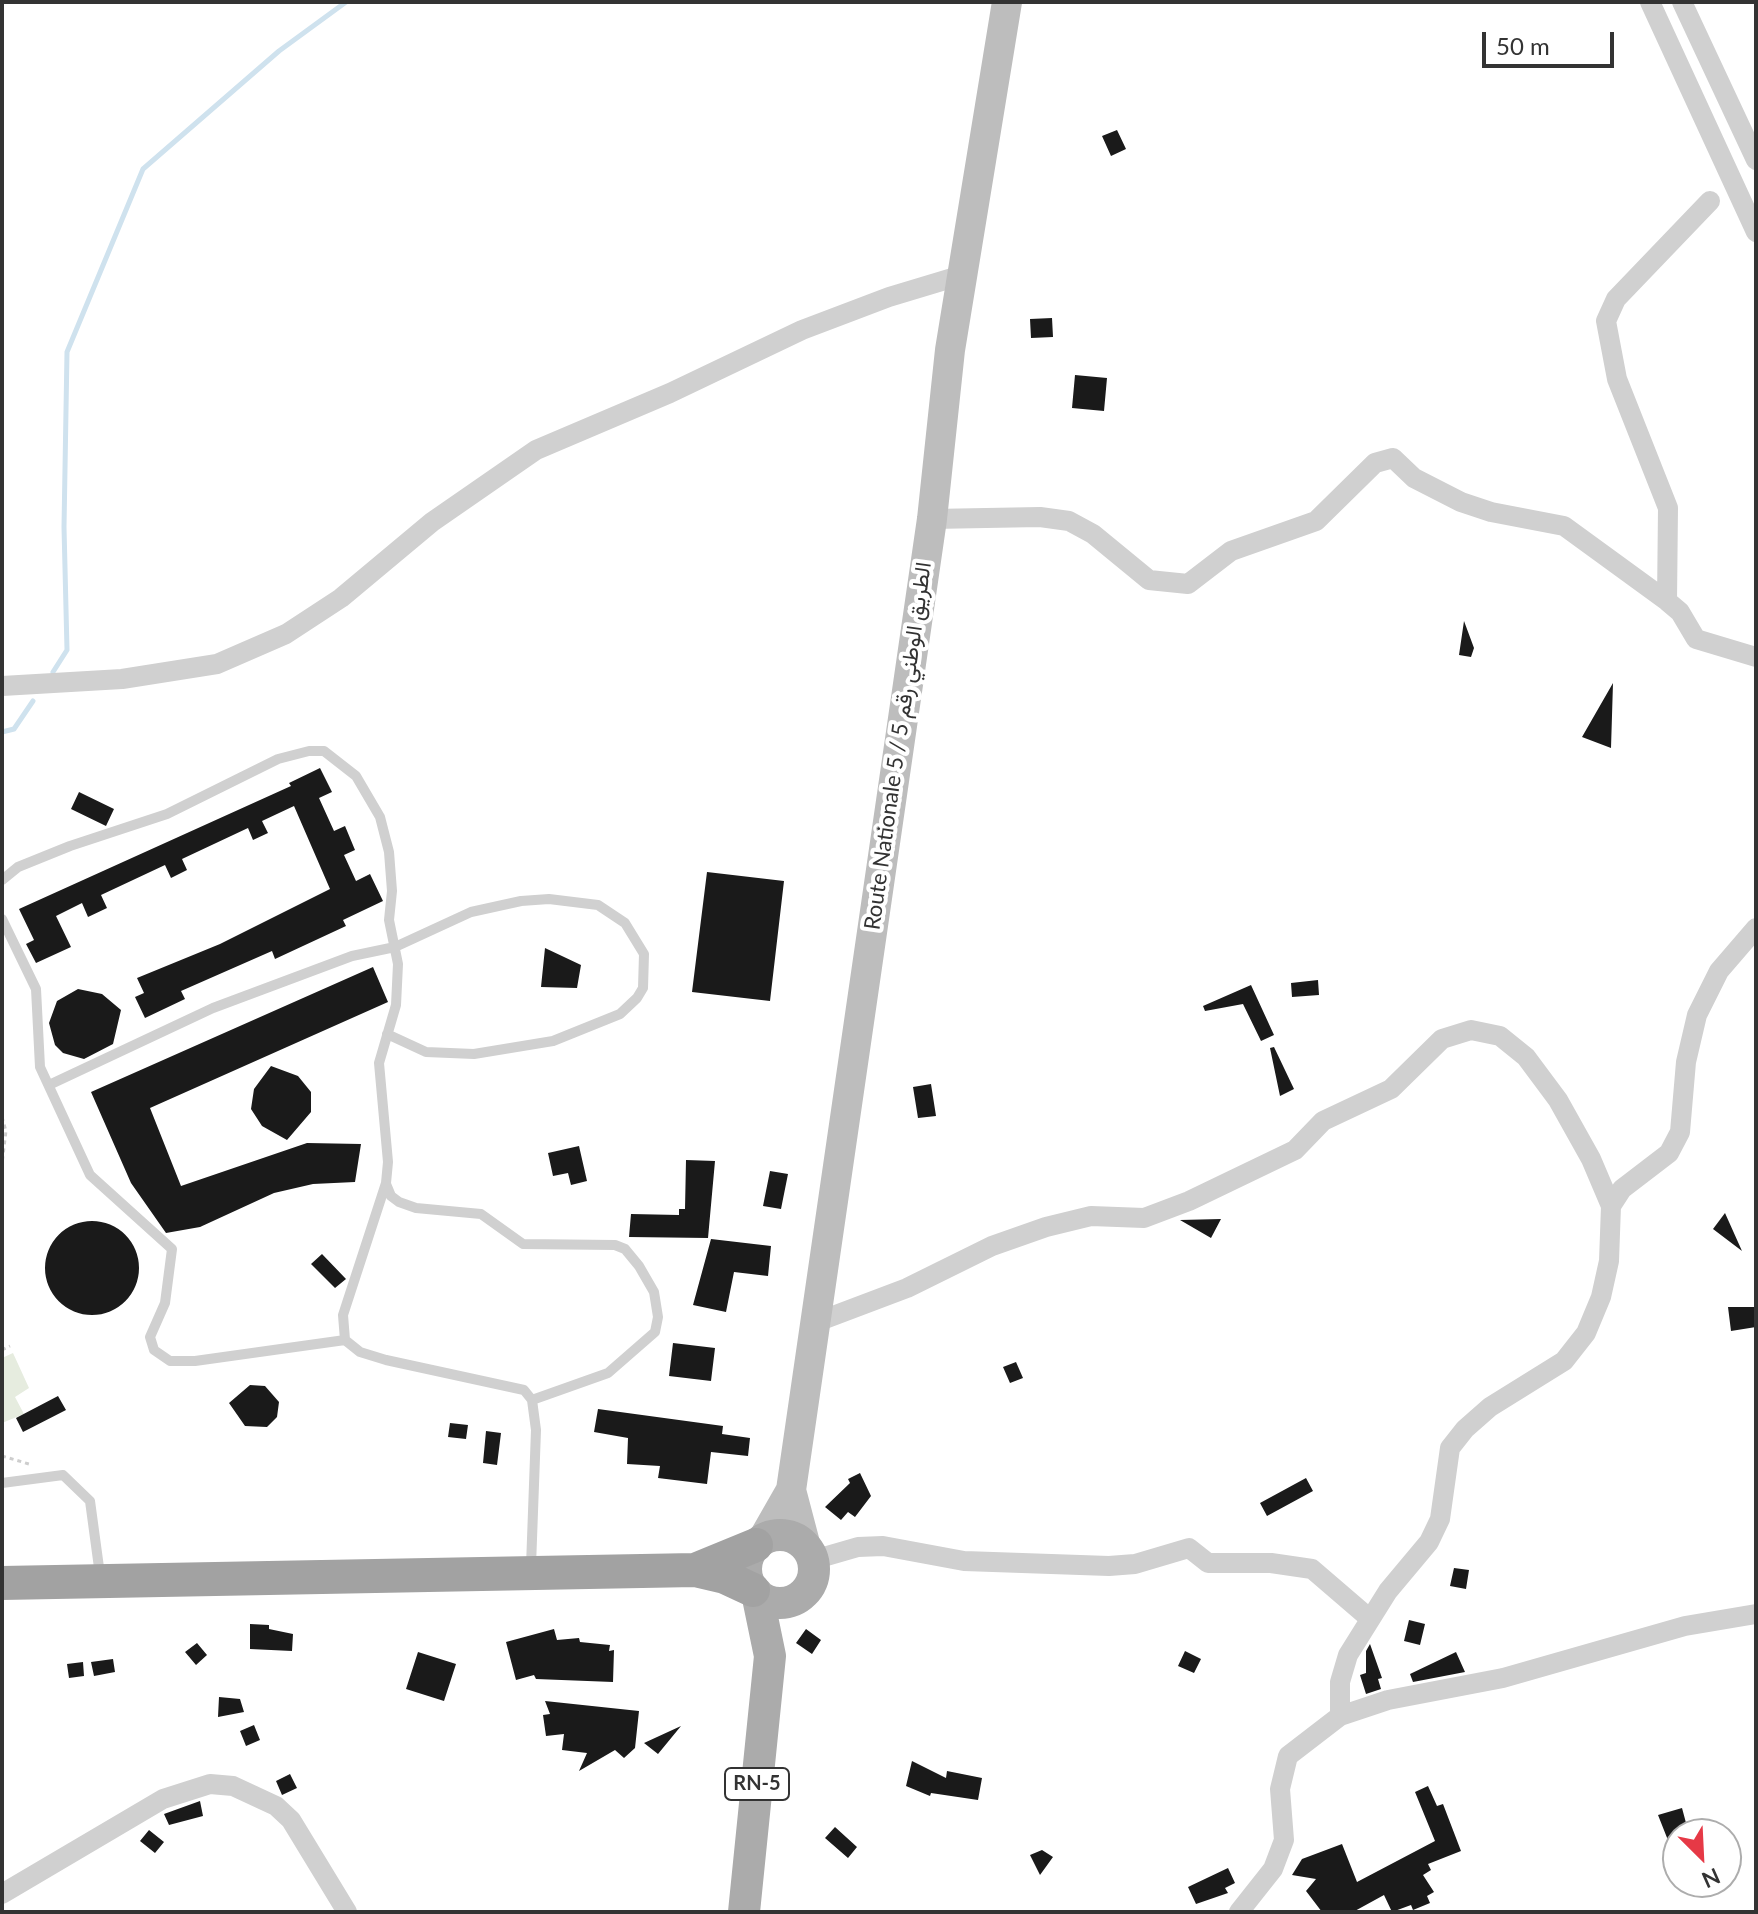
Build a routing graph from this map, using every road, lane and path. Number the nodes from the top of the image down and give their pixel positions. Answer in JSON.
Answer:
{"nodes":[{"id":1,"x":1007,"y":2,"type":"edge"},
{"id":2,"x":1650,"y":2,"type":"edge"},
{"id":3,"x":1682,"y":2,"type":"edge"},
{"id":4,"x":1756,"y":160,"type":"edge"},
{"id":5,"x":1710,"y":201,"type":"dead end"},
{"id":6,"x":1756,"y":232,"type":"edge"},
{"id":7,"x":962,"y":275,"type":"junction"},
{"id":8,"x":932,"y":519,"type":"junction"},
{"id":9,"x":1667,"y":601,"type":"junction"},
{"id":10,"x":1756,"y":657,"type":"edge"},
{"id":11,"x":2,"y":686,"type":"edge"},
{"id":12,"x":2,"y":880,"type":"edge"},
{"id":13,"x":2,"y":919,"type":"edge"},
{"id":14,"x":1756,"y":928,"type":"edge"},
{"id":15,"x":395,"y":947,"type":"junction"},
{"id":16,"x":387,"y":1034,"type":"junction"},
{"id":17,"x":49,"y":1085,"type":"junction"},
{"id":18,"x":2,"y":1117,"type":"edge"},
{"id":19,"x":2,"y":1164,"type":"edge"},
{"id":20,"x":386,"y":1183,"type":"junction"},
{"id":21,"x":1611,"y":1206,"type":"junction"},
{"id":22,"x":817,"y":1322,"type":"junction"},
{"id":23,"x":345,"y":1340,"type":"junction"},
{"id":24,"x":10,"y":1346,"type":"dead end"},
{"id":25,"x":2,"y":1350,"type":"edge"},
{"id":26,"x":532,"y":1400,"type":"junction"},
{"id":27,"x":2,"y":1483,"type":"edge"},
{"id":28,"x":791,"y":1490,"type":"junction"},
{"id":29,"x":760,"y":1542,"type":"junction"},
{"id":30,"x":810,"y":1554,"type":"junction"},
{"id":31,"x":695,"y":1570,"type":"junction"},
{"id":32,"x":531,"y":1571,"type":"junction"},
{"id":33,"x":101,"y":1581,"type":"junction"},
{"id":34,"x":2,"y":1583,"type":"edge"},
{"id":35,"x":755,"y":1592,"type":"junction"},
{"id":36,"x":804,"y":1593,"type":"junction"},
{"id":37,"x":1756,"y":1614,"type":"edge"},
{"id":38,"x":1369,"y":1618,"type":"junction"},
{"id":39,"x":770,"y":1656,"type":"junction"},
{"id":40,"x":1340,"y":1716,"type":"junction"},
{"id":41,"x":2,"y":1894,"type":"edge"},
{"id":42,"x":347,"y":1912,"type":"edge"},
{"id":43,"x":744,"y":1912,"type":"edge"},
{"id":44,"x":1239,"y":1912,"type":"edge"}],
"edges":[{"from":1,"to":7,"type":"main road","name":"Route Nationale 5 / الطريق الوطني رقم 5"},
{"from":2,"to":6,"type":"street"},
{"from":3,"to":4,"type":"street"},
{"from":5,"to":9,"type":"street"},
{"from":7,"to":8,"type":"main road","name":"Route Nationale 5 / الطريق الوطني رقم 5"},
{"from":7,"to":11,"type":"street"},
{"from":8,"to":9,"type":"street"},
{"from":8,"to":22,"type":"main road","name":"Route Nationale 5 / الطريق الوطني رقم 5"},
{"from":9,"to":10,"type":"street"},
{"from":12,"to":15,"type":"lane"},
{"from":13,"to":17,"type":"lane"},
{"from":14,"to":21,"type":"street"},
{"from":15,"to":16,"type":"lane"},
{"from":15,"to":16,"type":"lane"},
{"from":15,"to":17,"type":"lane"},
{"from":16,"to":20,"type":"lane"},
{"from":17,"to":23,"type":"lane"},
{"from":18,"to":19,"type":"path"},
{"from":20,"to":23,"type":"lane"},
{"from":20,"to":26,"type":"lane"},
{"from":21,"to":22,"type":"street"},
{"from":21,"to":38,"type":"street"},
{"from":22,"to":28,"type":"main road","name":"Route Nationale 5 / الطريق الوطني رقم 5"},
{"from":23,"to":26,"type":"lane"},
{"from":24,"to":25,"type":"path"},
{"from":26,"to":32,"type":"lane"},
{"from":27,"to":33,"type":"lane"},
{"from":28,"to":29,"type":"main road"},
{"from":28,"to":30,"type":"main road"},
{"from":29,"to":30,"type":"main road"},
{"from":29,"to":31,"type":"highway"},
{"from":29,"to":35,"type":"main road"},
{"from":30,"to":36,"type":"main road"},
{"from":30,"to":38,"type":"street"},
{"from":31,"to":32,"type":"highway"},
{"from":31,"to":35,"type":"highway"},
{"from":32,"to":33,"type":"highway"},
{"from":33,"to":34,"type":"highway"},
{"from":35,"to":36,"type":"main road"},
{"from":35,"to":39,"type":"main road","number":"RN-5"},
{"from":36,"to":39,"type":"main road","number":"RN-5"},
{"from":37,"to":40,"type":"street"},
{"from":38,"to":40,"type":"street"},
{"from":39,"to":43,"type":"main road","number":"RN-5"},
{"from":40,"to":44,"type":"street"},
{"from":41,"to":42,"type":"street"}]}
